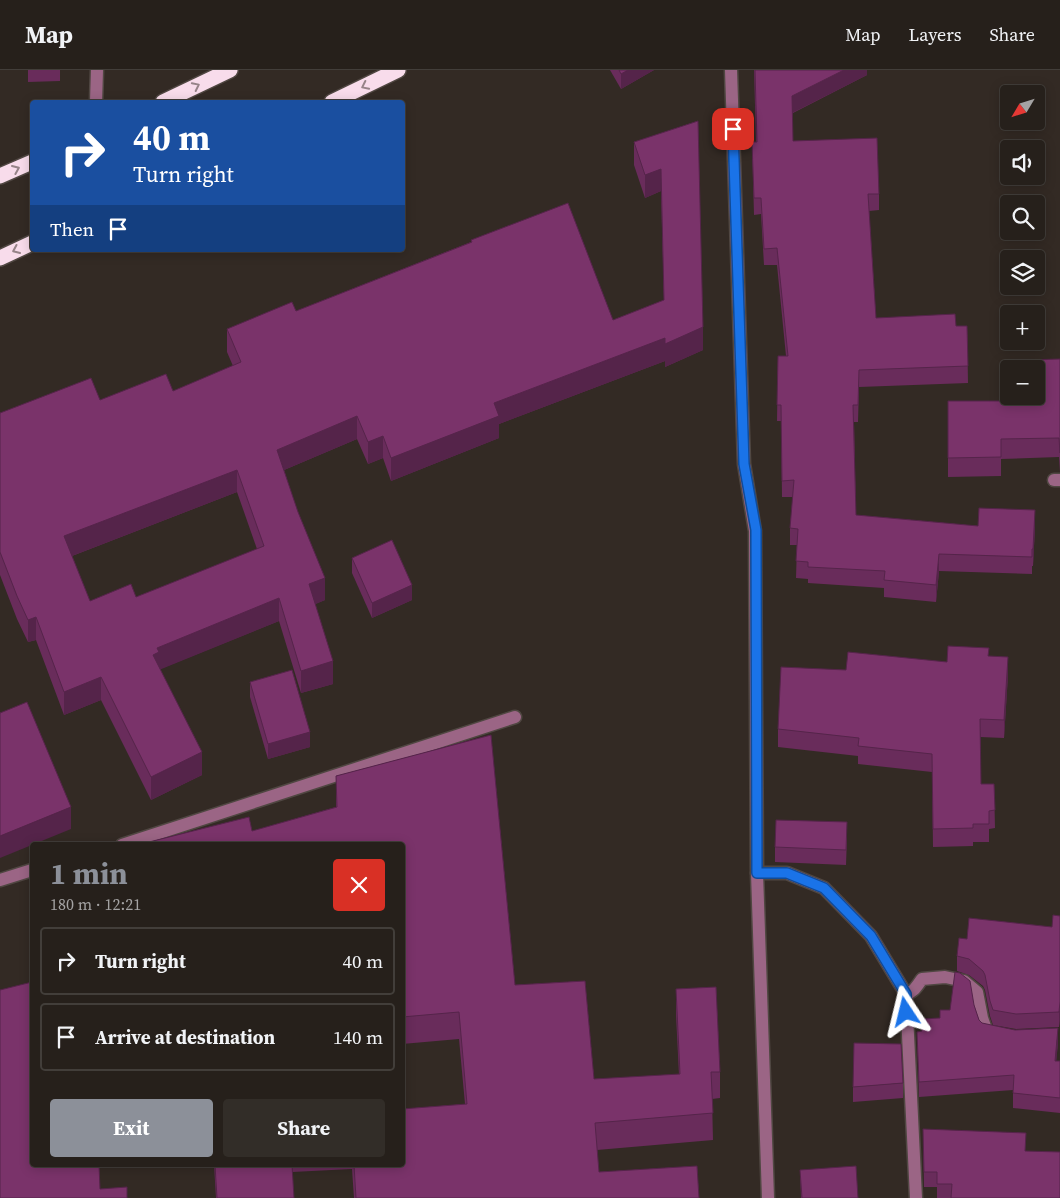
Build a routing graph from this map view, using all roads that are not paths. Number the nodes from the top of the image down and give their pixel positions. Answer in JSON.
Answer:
{"nodes":[{"id":1,"x":97,"y":70,"type":"edge"},
{"id":2,"x":230,"y":70,"type":"edge"},
{"id":3,"x":398,"y":70,"type":"edge"},
{"id":4,"x":731,"y":70,"type":"edge"},
{"id":5,"x":96,"y":100,"type":"edge"},
{"id":6,"x":167,"y":100,"type":"edge"},
{"id":7,"x":336,"y":100,"type":"edge"},
{"id":8,"x":30,"y":163,"type":"edge"},
{"id":9,"x":0,"y":176,"type":"edge"},
{"id":10,"x":30,"y":244,"type":"edge"},
{"id":11,"x":0,"y":258,"type":"edge"},
{"id":12,"x":515,"y":718,"type":"dead end"},
{"id":13,"x":131,"y":842,"type":"edge"},
{"id":14,"x":30,"y":871,"type":"edge"},
{"id":15,"x":757,"y":873,"type":"junction"},
{"id":16,"x":0,"y":880,"type":"edge"},
{"id":17,"x":906,"y":994,"type":"junction"},
{"id":18,"x":1005,"y":1035,"type":"edge"},
{"id":19,"x":768,"y":1198,"type":"edge"},
{"id":20,"x":916,"y":1198,"type":"edge"}],
"edges":[{"from":1,"to":5,"type":"street"},
{"from":6,"to":2,"type":"highway","one_way":true},
{"from":3,"to":7,"type":"highway","one_way":true},
{"from":4,"to":15,"type":"street"},
{"from":9,"to":8,"type":"highway","one_way":true},
{"from":10,"to":11,"type":"highway","one_way":true},
{"from":12,"to":13,"type":"street"},
{"from":14,"to":16,"type":"street"},
{"from":15,"to":17,"type":"street"},
{"from":15,"to":19,"type":"street"},
{"from":17,"to":18,"type":"street"},
{"from":17,"to":20,"type":"street"}]}
